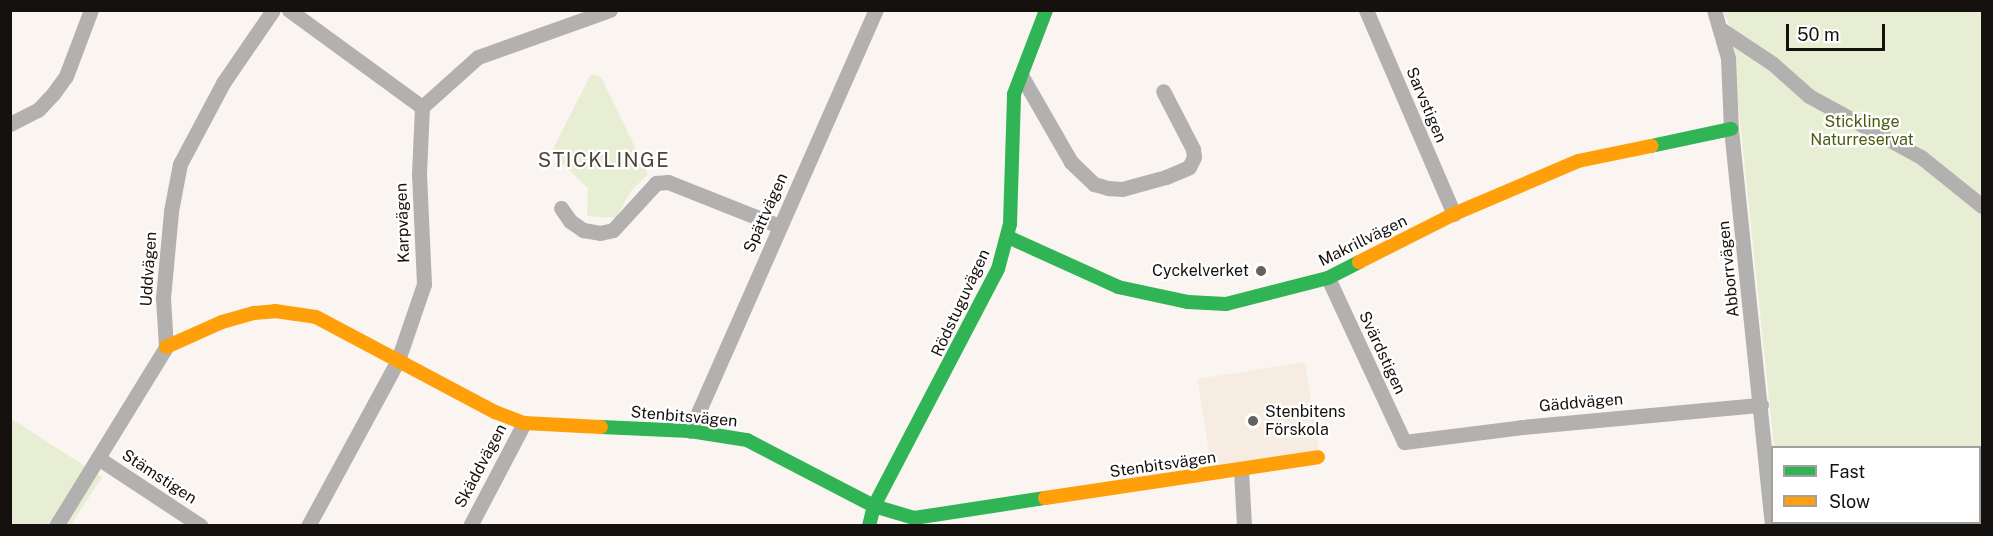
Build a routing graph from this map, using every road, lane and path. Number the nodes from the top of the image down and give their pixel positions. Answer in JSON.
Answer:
{"nodes":[{"id":1,"x":91,"y":10,"type":"edge"},
{"id":2,"x":273,"y":10,"type":"edge"},
{"id":3,"x":289,"y":10,"type":"edge"},
{"id":4,"x":610,"y":10,"type":"edge"},
{"id":5,"x":876,"y":10,"type":"edge"},
{"id":6,"x":1046,"y":10,"type":"edge"},
{"id":7,"x":1366,"y":10,"type":"edge"},
{"id":8,"x":1714,"y":10,"type":"edge"},
{"id":9,"x":1722,"y":30,"type":"junction"},
{"id":10,"x":1021,"y":75,"type":"junction"},
{"id":11,"x":1163,"y":91,"type":"dead end"},
{"id":12,"x":422,"y":107,"type":"junction"},
{"id":13,"x":10,"y":124,"type":"edge"},
{"id":14,"x":1731,"y":129,"type":"junction"},
{"id":15,"x":1983,"y":206,"type":"edge"},
{"id":16,"x":561,"y":208,"type":"dead end"},
{"id":17,"x":1454,"y":214,"type":"junction"},
{"id":18,"x":779,"y":226,"type":"junction"},
{"id":19,"x":1008,"y":237,"type":"junction"},
{"id":20,"x":1328,"y":278,"type":"junction"},
{"id":21,"x":165,"y":347,"type":"junction"},
{"id":22,"x":398,"y":360,"type":"junction"},
{"id":23,"x":1761,"y":405,"type":"junction"},
{"id":24,"x":524,"y":423,"type":"junction"},
{"id":25,"x":690,"y":431,"type":"junction"},
{"id":26,"x":1404,"y":442,"type":"joint"},
{"id":27,"x":1318,"y":456,"type":"dead end"},
{"id":28,"x":98,"y":458,"type":"junction"},
{"id":29,"x":1241,"y":470,"type":"junction"},
{"id":30,"x":874,"y":506,"type":"junction"},
{"id":31,"x":1771,"y":514,"type":"edge"},
{"id":32,"x":56,"y":525,"type":"edge"},
{"id":33,"x":201,"y":525,"type":"edge"},
{"id":34,"x":308,"y":525,"type":"edge"},
{"id":35,"x":470,"y":525,"type":"edge"},
{"id":36,"x":869,"y":525,"type":"edge"},
{"id":37,"x":1244,"y":525,"type":"edge"}],
"edges":[{"from":1,"to":13,"type":"street"},
{"from":2,"to":21,"type":"street","name":"Uddvägen"},
{"from":3,"to":12,"type":"street"},
{"from":4,"to":12,"type":"street"},
{"from":5,"to":18,"type":"street","name":"Spättvägen"},
{"from":6,"to":10,"type":"street","name":"Rödstuguvägen"},
{"from":7,"to":17,"type":"street","name":"Sarvstigen"},
{"from":8,"to":9,"type":"street","name":"Abborrvägen"},
{"from":9,"to":14,"type":"street","name":"Abborrvägen"},
{"from":9,"to":15,"type":"street"},
{"from":10,"to":11,"type":"street"},
{"from":10,"to":19,"type":"street","name":"Rödstuguvägen"},
{"from":12,"to":22,"type":"street","name":"Karpvägen"},
{"from":14,"to":17,"type":"street","name":"Makrillvägen"},
{"from":14,"to":23,"type":"street","name":"Abborrvägen"},
{"from":16,"to":18,"type":"street"},
{"from":17,"to":20,"type":"street","name":"Makrillvägen"},
{"from":18,"to":25,"type":"street","name":"Spättvägen"},
{"from":19,"to":20,"type":"street","name":"Makrillvägen"},
{"from":19,"to":30,"type":"street","name":"Rödstuguvägen"},
{"from":20,"to":26,"type":"street","name":"Svärdstigen"},
{"from":21,"to":22,"type":"street","name":"Stenbitsvägen"},
{"from":21,"to":28,"type":"street"},
{"from":22,"to":24,"type":"street","name":"Stenbitsvägen"},
{"from":22,"to":34,"type":"street","name":"Karpvägen"},
{"from":23,"to":26,"type":"street","name":"Gäddvägen"},
{"from":23,"to":31,"type":"street","name":"Abborrvägen"},
{"from":24,"to":25,"type":"street","name":"Stenbitsvägen"},
{"from":24,"to":35,"type":"street","name":"Skäddvägen"},
{"from":25,"to":30,"type":"street","name":"Stenbitsvägen"},
{"from":27,"to":29,"type":"street","name":"Stenbitsvägen"},
{"from":28,"to":32,"type":"street"},
{"from":28,"to":33,"type":"street","name":"Stämstigen"},
{"from":29,"to":30,"type":"street","name":"Stenbitsvägen"},
{"from":29,"to":37,"type":"street"},
{"from":30,"to":36,"type":"street","name":"Rödstuguvägen"}]}
